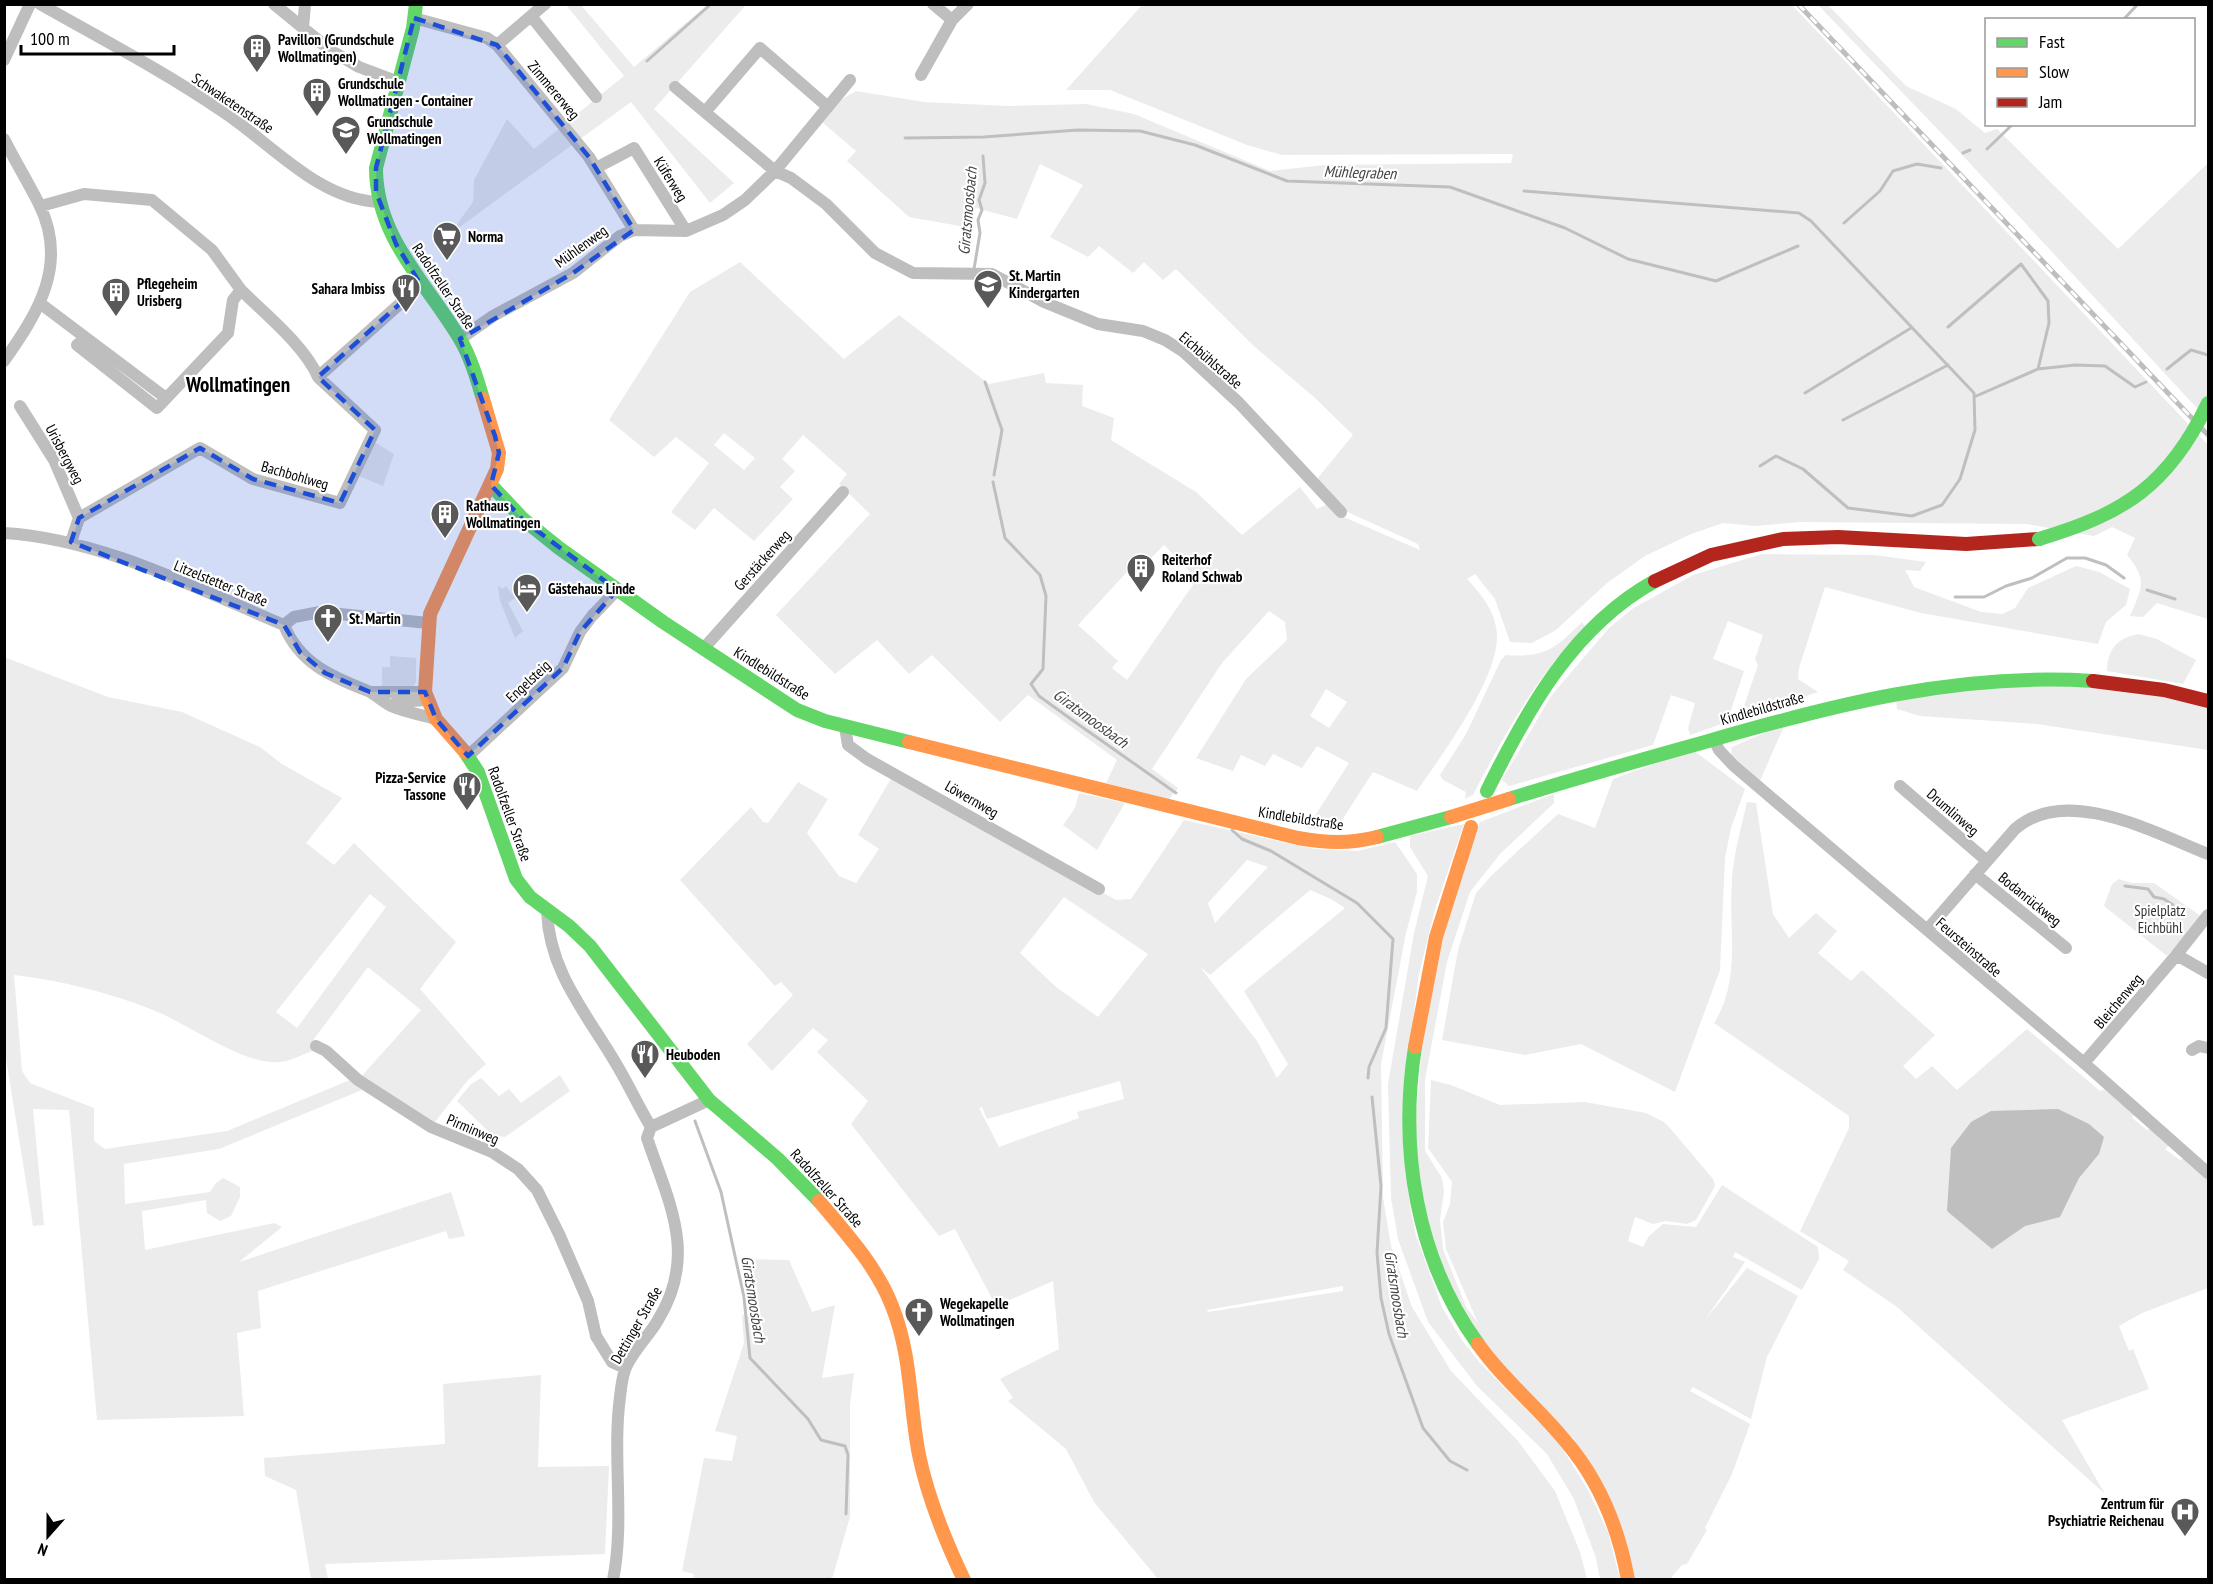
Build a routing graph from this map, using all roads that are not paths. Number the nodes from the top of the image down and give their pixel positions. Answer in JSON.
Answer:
{"nodes":[{"id":1,"x":30,"y":4,"type":"edge"},
{"id":2,"x":40,"y":4,"type":"edge"},
{"id":3,"x":274,"y":4,"type":"edge"},
{"id":4,"x":305,"y":4,"type":"edge"},
{"id":5,"x":545,"y":4,"type":"edge"},
{"id":6,"x":933,"y":4,"type":"edge"},
{"id":7,"x":968,"y":4,"type":"edge"},
{"id":8,"x":415,"y":11,"type":"edge"},
{"id":9,"x":531,"y":16,"type":"junction"},
{"id":10,"x":952,"y":20,"type":"junction"},
{"id":11,"x":303,"y":28,"type":"junction"},
{"id":12,"x":497,"y":45,"type":"junction"},
{"id":13,"x":4,"y":60,"type":"edge"},
{"id":14,"x":921,"y":75,"type":"dead end"},
{"id":15,"x":850,"y":80,"type":"dead end"},
{"id":16,"x":399,"y":82,"type":"junction"},
{"id":17,"x":675,"y":87,"type":"dead end"},
{"id":18,"x":596,"y":97,"type":"dead end"},
{"id":19,"x":828,"y":107,"type":"junction"},
{"id":20,"x":705,"y":112,"type":"junction"},
{"id":21,"x":4,"y":139,"type":"edge"},
{"id":22,"x":597,"y":168,"type":"junction"},
{"id":23,"x":775,"y":171,"type":"junction"},
{"id":24,"x":378,"y":202,"type":"junction"},
{"id":25,"x":40,"y":206,"type":"junction"},
{"id":26,"x":634,"y":230,"type":"junction"},
{"id":27,"x":686,"y":231,"type":"junction"},
{"id":28,"x":421,"y":285,"type":"junction"},
{"id":29,"x":241,"y":290,"type":"junction"},
{"id":30,"x":41,"y":304,"type":"junction"},
{"id":31,"x":460,"y":339,"type":"junction"},
{"id":32,"x":4,"y":361,"type":"edge"},
{"id":33,"x":318,"y":377,"type":"junction"},
{"id":34,"x":2208,"y":403,"type":"edge"},
{"id":35,"x":20,"y":406,"type":"dead end"},
{"id":36,"x":491,"y":485,"type":"junction"},
{"id":37,"x":843,"y":492,"type":"dead end"},
{"id":38,"x":1341,"y":513,"type":"dead end"},
{"id":39,"x":79,"y":518,"type":"junction"},
{"id":40,"x":4,"y":533,"type":"edge"},
{"id":41,"x":71,"y":542,"type":"junction"},
{"id":42,"x":617,"y":590,"type":"junction"},
{"id":43,"x":428,"y":623,"type":"junction"},
{"id":44,"x":284,"y":625,"type":"junction"},
{"id":45,"x":704,"y":648,"type":"junction"},
{"id":46,"x":375,"y":695,"type":"junction"},
{"id":47,"x":426,"y":696,"type":"junction"},
{"id":48,"x":2208,"y":700,"type":"edge"},
{"id":49,"x":436,"y":719,"type":"junction"},
{"id":50,"x":845,"y":727,"type":"junction"},
{"id":51,"x":1714,"y":739,"type":"junction"},
{"id":52,"x":468,"y":756,"type":"junction"},
{"id":53,"x":1900,"y":786,"type":"dead end"},
{"id":54,"x":1486,"y":791,"type":"dead end"},
{"id":55,"x":1471,"y":827,"type":"dead end"},
{"id":56,"x":2208,"y":854,"type":"edge"},
{"id":57,"x":1987,"y":861,"type":"junction"},
{"id":58,"x":1975,"y":874,"type":"junction"},
{"id":59,"x":1099,"y":888,"type":"dead end"},
{"id":60,"x":547,"y":911,"type":"junction"},
{"id":61,"x":2208,"y":915,"type":"edge"},
{"id":62,"x":1927,"y":930,"type":"junction"},
{"id":63,"x":2066,"y":948,"type":"dead end"},
{"id":64,"x":2174,"y":958,"type":"junction"},
{"id":65,"x":2208,"y":973,"type":"edge"},
{"id":66,"x":316,"y":1046,"type":"dead end"},
{"id":67,"x":2208,"y":1048,"type":"edge"},
{"id":68,"x":2192,"y":1050,"type":"dead end"},
{"id":69,"x":2084,"y":1063,"type":"junction"},
{"id":70,"x":709,"y":1100,"type":"junction"},
{"id":71,"x":651,"y":1127,"type":"junction"},
{"id":72,"x":2208,"y":1173,"type":"edge"},
{"id":73,"x":625,"y":1368,"type":"junction"},
{"id":74,"x":614,"y":1580,"type":"edge"},
{"id":75,"x":964,"y":1580,"type":"edge"},
{"id":76,"x":1628,"y":1580,"type":"edge"}],
"edges":[{"from":1,"to":13,"type":"street"},
{"from":2,"to":24,"type":"street","name":"Schwaketenstraße"},
{"from":3,"to":11,"type":"street"},
{"from":4,"to":11,"type":"street"},
{"from":5,"to":9,"type":"street"},
{"from":6,"to":10,"type":"street"},
{"from":7,"to":10,"type":"street"},
{"from":8,"to":12,"type":"street","name":"Zimmererweg"},
{"from":8,"to":16,"type":"main road","name":"Radolfzeller Straße"},
{"from":9,"to":12,"type":"street"},
{"from":9,"to":18,"type":"street"},
{"from":10,"to":14,"type":"street"},
{"from":11,"to":16,"type":"street"},
{"from":12,"to":22,"type":"street","name":"Zimmererweg"},
{"from":15,"to":19,"type":"street"},
{"from":16,"to":24,"type":"main road","name":"Radolfzeller Straße"},
{"from":17,"to":20,"type":"street","name":"Eichbühlstraße"},
{"from":19,"to":20,"type":"street"},
{"from":19,"to":23,"type":"street"},
{"from":20,"to":23,"type":"street","name":"Eichbühlstraße"},
{"from":21,"to":25,"type":"street"},
{"from":22,"to":26,"type":"street","name":"Zimmererweg"},
{"from":22,"to":27,"type":"street","name":"Küferweg"},
{"from":23,"to":27,"type":"street"},
{"from":23,"to":38,"type":"street","name":"Eichbühlstraße"},
{"from":24,"to":28,"type":"main road","name":"Radolfzeller Straße"},
{"from":25,"to":29,"type":"street"},
{"from":25,"to":30,"type":"street"},
{"from":26,"to":27,"type":"street"},
{"from":26,"to":31,"type":"street","name":"Mühlenweg"},
{"from":28,"to":31,"type":"main road","name":"Radolfzeller Straße"},
{"from":28,"to":33,"type":"street"},
{"from":29,"to":30,"type":"street"},
{"from":29,"to":33,"type":"street"},
{"from":30,"to":32,"type":"street"},
{"from":31,"to":36,"type":"main road","name":"Radolfzeller Straße"},
{"from":33,"to":39,"type":"street","name":"Bachbohlweg"},
{"from":34,"to":54,"type":"main road","bridge":true},
{"from":35,"to":39,"type":"street","name":"Urisbergweg"},
{"from":36,"to":42,"type":"main road","name":"Kindlebildstraße"},
{"from":36,"to":43,"type":"main road","name":"Radolfzeller Straße"},
{"from":37,"to":45,"type":"street","name":"Gerstäckerweg"},
{"from":39,"to":41,"type":"street"},
{"from":40,"to":41,"type":"street","name":"Litzelstetter Straße"},
{"from":41,"to":44,"type":"street","name":"Litzelstetter Straße"},
{"from":42,"to":45,"type":"main road","name":"Kindlebildstraße"},
{"from":42,"to":52,"type":"street","name":"Engelsteig"},
{"from":43,"to":44,"type":"street"},
{"from":43,"to":47,"type":"main road","name":"Radolfzeller Straße"},
{"from":44,"to":46,"type":"street"},
{"from":45,"to":50,"type":"main road","name":"Kindlebildstraße"},
{"from":46,"to":47,"type":"street"},
{"from":46,"to":49,"type":"street"},
{"from":47,"to":49,"type":"main road","name":"Radolfzeller Straße"},
{"from":48,"to":51,"type":"main road","name":"Kindlebildstraße"},
{"from":49,"to":52,"type":"main road","name":"Radolfzeller Straße"},
{"from":50,"to":51,"type":"main road","name":"Kindlebildstraße","bridge":true},
{"from":50,"to":59,"type":"street","name":"Löwernweg"},
{"from":51,"to":62,"type":"street","name":"Feursteinstraße"},
{"from":52,"to":60,"type":"main road","name":"Radolfzeller Straße"},
{"from":53,"to":57,"type":"street","name":"Drumlinweg"},
{"from":55,"to":76,"type":"main road"},
{"from":56,"to":57,"type":"street"},
{"from":57,"to":58,"type":"street"},
{"from":58,"to":62,"type":"street"},
{"from":58,"to":63,"type":"street","name":"Bodanrückweg"},
{"from":60,"to":70,"type":"main road","name":"Radolfzeller Straße"},
{"from":60,"to":71,"type":"street","name":"Dettinger Straße"},
{"from":61,"to":64,"type":"street","name":"Bleichenweg"},
{"from":62,"to":69,"type":"street","name":"Feursteinstraße"},
{"from":64,"to":65,"type":"street"},
{"from":64,"to":69,"type":"street","name":"Bleichenweg"},
{"from":66,"to":73,"type":"street","name":"Pirminweg"},
{"from":67,"to":68,"type":"street"},
{"from":69,"to":72,"type":"street","name":"Feursteinstraße"},
{"from":70,"to":71,"type":"street"},
{"from":70,"to":75,"type":"main road","name":"Radolfzeller Straße"},
{"from":71,"to":73,"type":"street","name":"Dettinger Straße"},
{"from":73,"to":74,"type":"street","name":"Dettinger Straße"}]}
